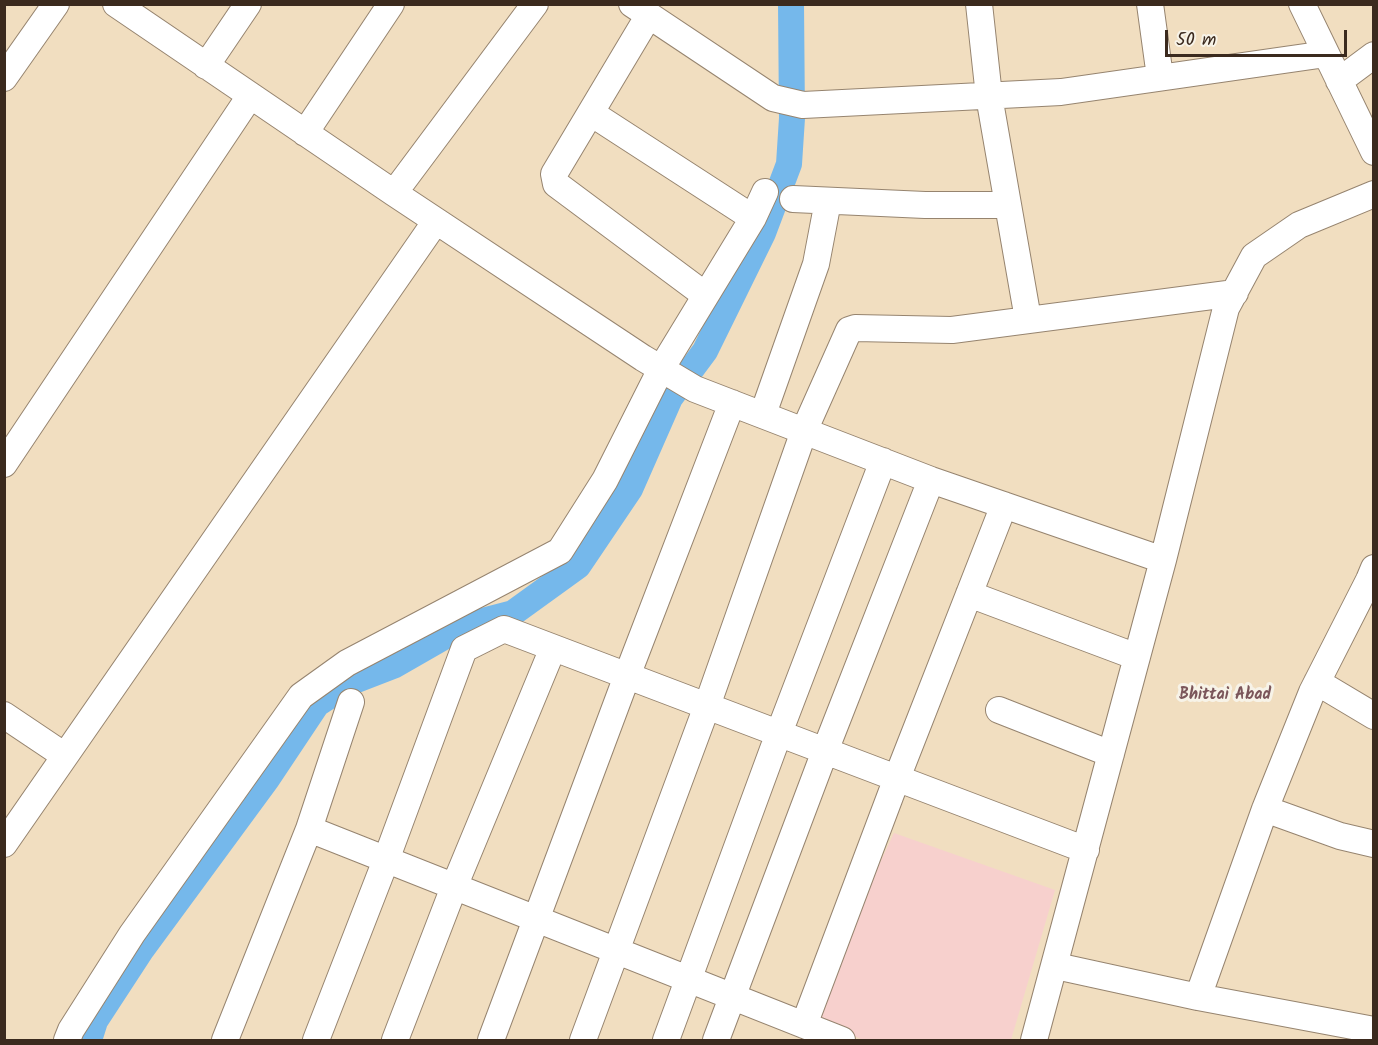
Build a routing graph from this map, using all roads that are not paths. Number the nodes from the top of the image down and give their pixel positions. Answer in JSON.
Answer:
{"nodes":[{"id":1,"x":56,"y":4,"type":"edge"},
{"id":2,"x":116,"y":4,"type":"edge"},
{"id":3,"x":248,"y":4,"type":"edge"},
{"id":4,"x":391,"y":4,"type":"edge"},
{"id":5,"x":535,"y":4,"type":"edge"},
{"id":6,"x":978,"y":4,"type":"edge"},
{"id":7,"x":1150,"y":4,"type":"edge"},
{"id":8,"x":1302,"y":4,"type":"edge"},
{"id":9,"x":643,"y":9,"type":"edge"},
{"id":10,"x":143,"y":12,"type":"edge"},
{"id":11,"x":1326,"y":54,"type":"junction"},
{"id":12,"x":1374,"y":55,"type":"edge"},
{"id":13,"x":206,"y":66,"type":"junction"},
{"id":14,"x":1160,"y":76,"type":"junction"},
{"id":15,"x":4,"y":78,"type":"edge"},
{"id":16,"x":1339,"y":81,"type":"junction"},
{"id":17,"x":250,"y":96,"type":"junction"},
{"id":18,"x":989,"y":96,"type":"junction"},
{"id":19,"x":591,"y":113,"type":"junction"},
{"id":20,"x":305,"y":133,"type":"junction"},
{"id":21,"x":1374,"y":152,"type":"edge"},
{"id":22,"x":765,"y":192,"type":"dead end"},
{"id":23,"x":394,"y":193,"type":"junction"},
{"id":24,"x":1374,"y":194,"type":"edge"},
{"id":25,"x":793,"y":199,"type":"dead end"},
{"id":26,"x":828,"y":201,"type":"junction"},
{"id":27,"x":1007,"y":205,"type":"junction"},
{"id":28,"x":753,"y":218,"type":"junction"},
{"id":29,"x":436,"y":220,"type":"junction"},
{"id":30,"x":1235,"y":293,"type":"junction"},
{"id":31,"x":705,"y":295,"type":"junction"},
{"id":32,"x":1028,"y":319,"type":"junction"},
{"id":33,"x":664,"y":370,"type":"junction"},
{"id":34,"x":732,"y":403,"type":"junction"},
{"id":35,"x":763,"y":414,"type":"junction"},
{"id":36,"x":804,"y":430,"type":"junction"},
{"id":37,"x":884,"y":461,"type":"junction"},
{"id":38,"x":4,"y":464,"type":"edge"},
{"id":39,"x":931,"y":480,"type":"junction"},
{"id":40,"x":1004,"y":505,"type":"junction"},
{"id":41,"x":1163,"y":560,"type":"junction"},
{"id":42,"x":1372,"y":577,"type":"edge"},
{"id":43,"x":969,"y":594,"type":"junction"},
{"id":44,"x":553,"y":648,"type":"junction"},
{"id":45,"x":1137,"y":657,"type":"junction"},
{"id":46,"x":627,"y":676,"type":"junction"},
{"id":47,"x":1317,"y":682,"type":"junction"},
{"id":48,"x":351,"y":702,"type":"dead end"},
{"id":49,"x":707,"y":706,"type":"junction"},
{"id":50,"x":999,"y":710,"type":"dead end"},
{"id":51,"x":4,"y":715,"type":"edge"},
{"id":52,"x":1374,"y":716,"type":"edge"},
{"id":53,"x":779,"y":733,"type":"junction"},
{"id":54,"x":825,"y":751,"type":"junction"},
{"id":55,"x":1111,"y":754,"type":"junction"},
{"id":56,"x":65,"y":756,"type":"junction"},
{"id":57,"x":897,"y":778,"type":"junction"},
{"id":58,"x":1265,"y":809,"type":"junction"},
{"id":59,"x":309,"y":829,"type":"junction"},
{"id":60,"x":4,"y":844,"type":"edge"},
{"id":61,"x":1374,"y":844,"type":"edge"},
{"id":62,"x":1086,"y":850,"type":"junction"},
{"id":63,"x":386,"y":860,"type":"junction"},
{"id":64,"x":454,"y":887,"type":"junction"},
{"id":65,"x":537,"y":920,"type":"junction"},
{"id":66,"x":617,"y":951,"type":"junction"},
{"id":67,"x":1056,"y":966,"type":"junction"},
{"id":68,"x":689,"y":980,"type":"junction"},
{"id":69,"x":732,"y":997,"type":"junction"},
{"id":70,"x":1198,"y":997,"type":"junction"},
{"id":71,"x":804,"y":1025,"type":"junction"},
{"id":72,"x":1374,"y":1030,"type":"edge"},
{"id":73,"x":67,"y":1041,"type":"edge"},
{"id":74,"x":225,"y":1041,"type":"edge"},
{"id":75,"x":316,"y":1041,"type":"edge"},
{"id":76,"x":395,"y":1041,"type":"edge"},
{"id":77,"x":491,"y":1041,"type":"edge"},
{"id":78,"x":583,"y":1041,"type":"edge"},
{"id":79,"x":666,"y":1041,"type":"edge"},
{"id":80,"x":716,"y":1041,"type":"edge"},
{"id":81,"x":842,"y":1041,"type":"edge"},
{"id":82,"x":1034,"y":1041,"type":"edge"}],
"edges":[{"from":1,"to":15,"type":"street"},
{"from":2,"to":10,"type":"street"},
{"from":3,"to":13,"type":"street"},
{"from":4,"to":20,"type":"street"},
{"from":5,"to":23,"type":"street"},
{"from":6,"to":18,"type":"street"},
{"from":7,"to":14,"type":"street"},
{"from":8,"to":11,"type":"street"},
{"from":9,"to":18,"type":"street"},
{"from":9,"to":19,"type":"street"},
{"from":10,"to":13,"type":"street"},
{"from":11,"to":14,"type":"street"},
{"from":11,"to":16,"type":"street"},
{"from":12,"to":16,"type":"street"},
{"from":13,"to":17,"type":"street"},
{"from":14,"to":18,"type":"street"},
{"from":16,"to":21,"type":"street"},
{"from":17,"to":20,"type":"street"},
{"from":17,"to":38,"type":"street"},
{"from":18,"to":27,"type":"street"},
{"from":19,"to":28,"type":"street"},
{"from":19,"to":31,"type":"street"},
{"from":20,"to":23,"type":"street"},
{"from":22,"to":28,"type":"street"},
{"from":23,"to":29,"type":"street"},
{"from":24,"to":30,"type":"street"},
{"from":25,"to":26,"type":"street"},
{"from":26,"to":27,"type":"street"},
{"from":26,"to":35,"type":"street"},
{"from":27,"to":32,"type":"street"},
{"from":28,"to":31,"type":"street"},
{"from":29,"to":33,"type":"street"},
{"from":29,"to":56,"type":"street"},
{"from":30,"to":32,"type":"street"},
{"from":30,"to":41,"type":"street"},
{"from":31,"to":33,"type":"street"},
{"from":32,"to":36,"type":"street"},
{"from":33,"to":34,"type":"street"},
{"from":33,"to":73,"type":"street"},
{"from":34,"to":35,"type":"street"},
{"from":34,"to":46,"type":"street"},
{"from":35,"to":36,"type":"street"},
{"from":36,"to":37,"type":"street"},
{"from":36,"to":49,"type":"street"},
{"from":37,"to":39,"type":"street"},
{"from":37,"to":53,"type":"street"},
{"from":39,"to":40,"type":"street"},
{"from":39,"to":54,"type":"street"},
{"from":40,"to":41,"type":"street"},
{"from":40,"to":43,"type":"street"},
{"from":41,"to":45,"type":"street"},
{"from":42,"to":47,"type":"street"},
{"from":43,"to":45,"type":"street"},
{"from":43,"to":57,"type":"street"},
{"from":44,"to":46,"type":"street"},
{"from":44,"to":63,"type":"street"},
{"from":44,"to":64,"type":"street"},
{"from":45,"to":55,"type":"street"},
{"from":46,"to":49,"type":"street"},
{"from":46,"to":65,"type":"street"},
{"from":47,"to":52,"type":"street"},
{"from":47,"to":58,"type":"street"},
{"from":48,"to":59,"type":"street"},
{"from":49,"to":53,"type":"street"},
{"from":49,"to":66,"type":"street"},
{"from":50,"to":55,"type":"street"},
{"from":51,"to":56,"type":"street"},
{"from":53,"to":54,"type":"street"},
{"from":53,"to":68,"type":"street"},
{"from":54,"to":57,"type":"street"},
{"from":54,"to":69,"type":"street"},
{"from":55,"to":62,"type":"street"},
{"from":56,"to":60,"type":"street"},
{"from":57,"to":62,"type":"street"},
{"from":57,"to":71,"type":"street"},
{"from":58,"to":61,"type":"street"},
{"from":58,"to":70,"type":"street"},
{"from":59,"to":63,"type":"street"},
{"from":59,"to":74,"type":"street"},
{"from":62,"to":67,"type":"street"},
{"from":63,"to":64,"type":"street"},
{"from":63,"to":75,"type":"street"},
{"from":64,"to":65,"type":"street"},
{"from":64,"to":76,"type":"street"},
{"from":65,"to":66,"type":"street"},
{"from":65,"to":77,"type":"street"},
{"from":66,"to":68,"type":"street"},
{"from":66,"to":78,"type":"street"},
{"from":67,"to":70,"type":"street"},
{"from":67,"to":82,"type":"street"},
{"from":68,"to":69,"type":"street"},
{"from":68,"to":79,"type":"street"},
{"from":69,"to":71,"type":"street"},
{"from":69,"to":80,"type":"street"},
{"from":70,"to":72,"type":"street"},
{"from":71,"to":81,"type":"street"}]}
